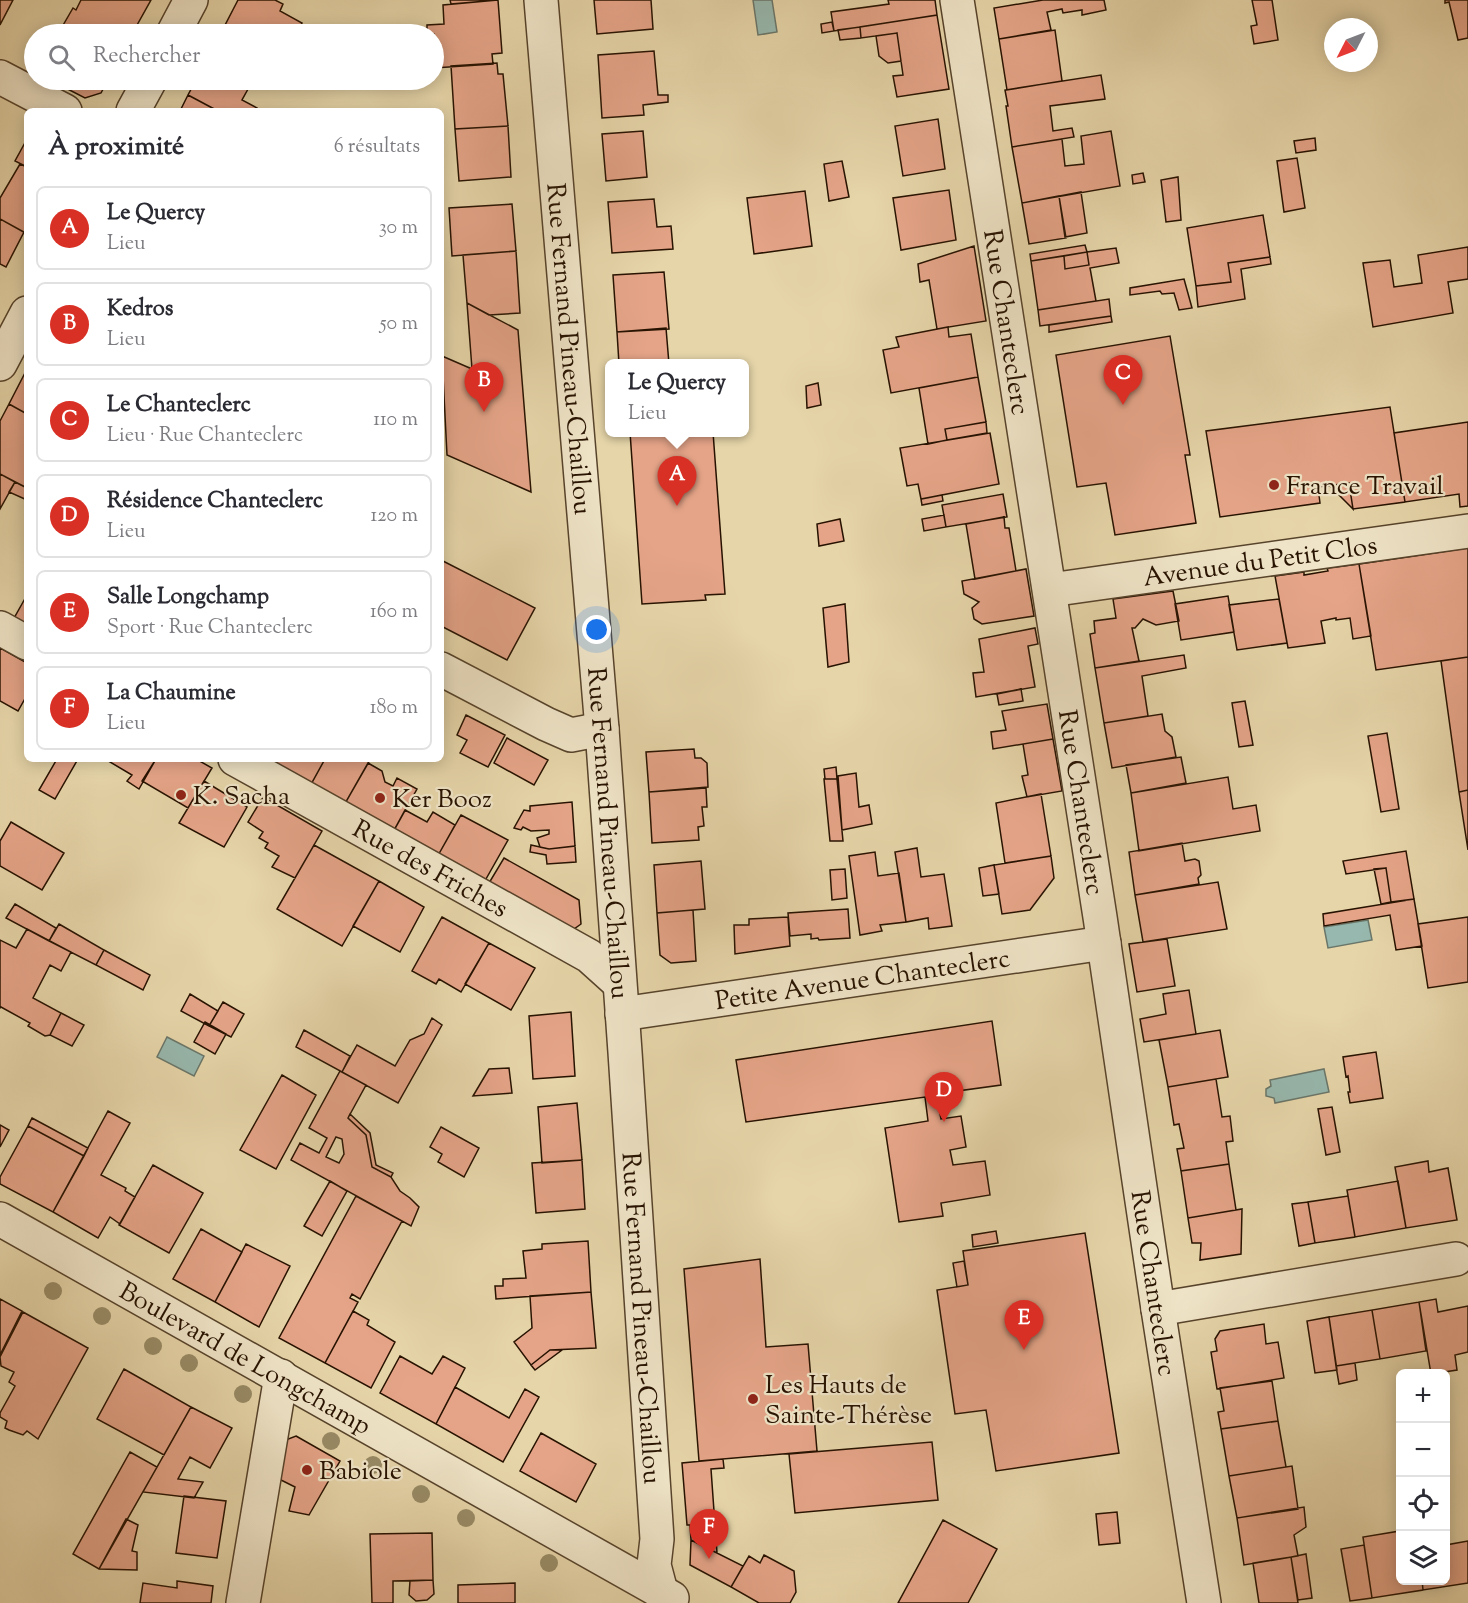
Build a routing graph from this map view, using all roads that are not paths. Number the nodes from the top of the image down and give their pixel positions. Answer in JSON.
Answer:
{"nodes":[{"id":1,"x":191,"y":0,"type":"edge"},
{"id":2,"x":541,"y":0,"type":"edge"},
{"id":3,"x":957,"y":0,"type":"edge"},
{"id":4,"x":178,"y":24,"type":"edge"},
{"id":5,"x":0,"y":77,"type":"edge"},
{"id":6,"x":24,"y":90,"type":"edge"},
{"id":7,"x":25,"y":90,"type":"edge"},
{"id":8,"x":145,"y":90,"type":"edge"},
{"id":9,"x":59,"y":108,"type":"edge"},
{"id":10,"x":135,"y":108,"type":"edge"},
{"id":11,"x":24,"y":319,"type":"edge"},
{"id":12,"x":0,"y":364,"type":"edge"},
{"id":13,"x":1468,"y":531,"type":"edge"},
{"id":14,"x":1050,"y":590,"type":"junction"},
{"id":15,"x":0,"y":628,"type":"edge"},
{"id":16,"x":24,"y":641,"type":"edge"},
{"id":17,"x":444,"y":671,"type":"edge"},
{"id":18,"x":602,"y":729,"type":"junction"},
{"id":19,"x":240,"y":762,"type":"edge"},
{"id":20,"x":1104,"y":943,"type":"junction"},
{"id":21,"x":621,"y":998,"type":"junction"},
{"id":22,"x":0,"y":1219,"type":"edge"},
{"id":23,"x":1456,"y":1259,"type":"dead end"},
{"id":24,"x":1158,"y":1309,"type":"junction"},
{"id":25,"x":281,"y":1376,"type":"junction"},
{"id":26,"x":669,"y":1600,"type":"edge"},
{"id":27,"x":243,"y":1603,"type":"edge"},
{"id":28,"x":1204,"y":1603,"type":"edge"}],
"edges":[{"from":1,"to":4,"type":"street"},
{"from":2,"to":18,"type":"street","name":"Rue Fernand Pineau-Chaillou"},
{"from":3,"to":14,"type":"street","name":"Rue Chanteclerc"},
{"from":5,"to":6,"type":"street"},
{"from":7,"to":9,"type":"street"},
{"from":8,"to":10,"type":"street"},
{"from":11,"to":12,"type":"street"},
{"from":13,"to":14,"type":"street","name":"Avenue du Petit Clos"},
{"from":14,"to":20,"type":"street","name":"Rue Chanteclerc"},
{"from":15,"to":16,"type":"street"},
{"from":17,"to":18,"type":"street"},
{"from":18,"to":21,"type":"street","name":"Rue Fernand Pineau-Chaillou"},
{"from":19,"to":21,"type":"street","name":"Rue des Friches"},
{"from":20,"to":21,"type":"street","name":"Petite Avenue Chanteclerc"},
{"from":20,"to":24,"type":"street","name":"Rue Chanteclerc"},
{"from":21,"to":26,"type":"street","name":"Rue Fernand Pineau-Chaillou"},
{"from":22,"to":25,"type":"street","name":"Boulevard de Longchamp"},
{"from":23,"to":24,"type":"street"},
{"from":24,"to":28,"type":"street","name":"Rue Chanteclerc"},
{"from":25,"to":26,"type":"street","name":"Boulevard de Longchamp"},
{"from":25,"to":27,"type":"street"}]}
